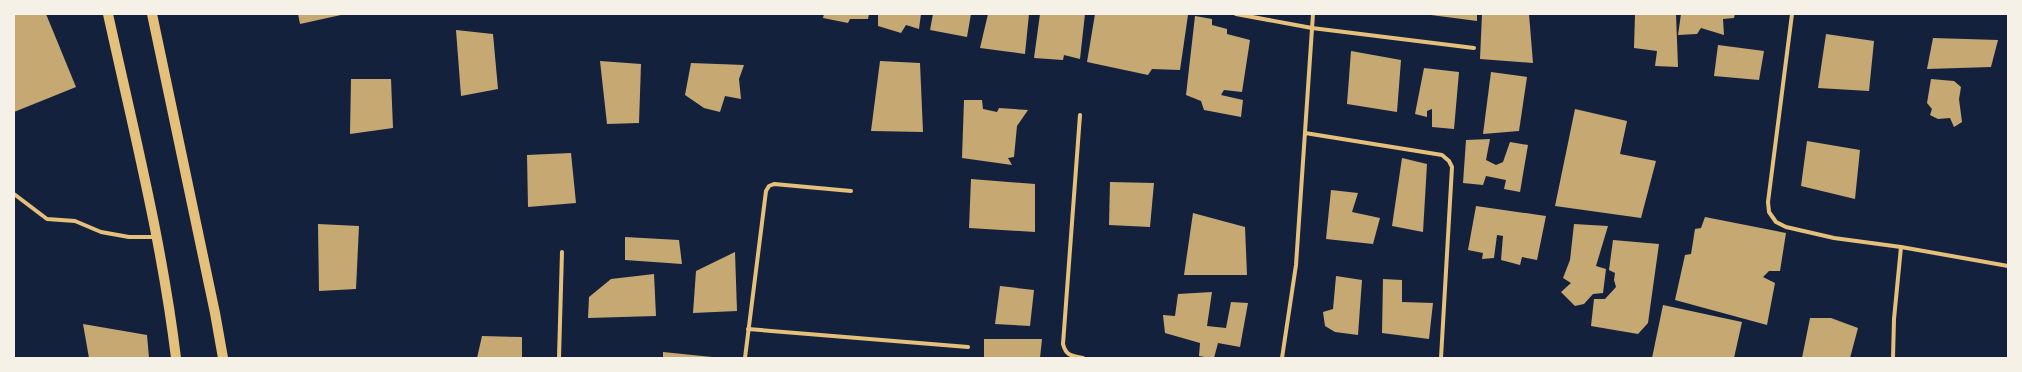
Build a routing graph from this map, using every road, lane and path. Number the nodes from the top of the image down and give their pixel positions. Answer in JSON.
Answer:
{"nodes":[{"id":1,"x":108,"y":14,"type":"edge"},
{"id":2,"x":152,"y":14,"type":"edge"},
{"id":3,"x":1236,"y":14,"type":"edge"},
{"id":4,"x":1313,"y":14,"type":"edge"},
{"id":5,"x":1792,"y":14,"type":"edge"},
{"id":6,"x":1312,"y":28,"type":"junction"},
{"id":7,"x":1474,"y":48,"type":"dead end"},
{"id":8,"x":1080,"y":115,"type":"dead end"},
{"id":9,"x":1305,"y":133,"type":"junction"},
{"id":10,"x":851,"y":191,"type":"dead end"},
{"id":11,"x":14,"y":194,"type":"edge"},
{"id":12,"x":157,"y":237,"type":"junction"},
{"id":13,"x":1901,"y":247,"type":"junction"},
{"id":14,"x":562,"y":252,"type":"dead end"},
{"id":15,"x":2008,"y":266,"type":"edge"},
{"id":16,"x":748,"y":329,"type":"junction"},
{"id":17,"x":968,"y":347,"type":"dead end"},
{"id":18,"x":176,"y":358,"type":"edge"},
{"id":19,"x":223,"y":358,"type":"edge"},
{"id":20,"x":559,"y":358,"type":"edge"},
{"id":21,"x":745,"y":358,"type":"edge"},
{"id":22,"x":1083,"y":358,"type":"edge"},
{"id":23,"x":1282,"y":358,"type":"edge"},
{"id":24,"x":1441,"y":358,"type":"edge"},
{"id":25,"x":1893,"y":358,"type":"edge"}],
"edges":[{"from":1,"to":12,"type":"main road"},
{"from":2,"to":19,"type":"main road"},
{"from":3,"to":6,"type":"street"},
{"from":4,"to":6,"type":"street"},
{"from":5,"to":13,"type":"street"},
{"from":6,"to":7,"type":"street"},
{"from":6,"to":9,"type":"street"},
{"from":8,"to":22,"type":"street"},
{"from":9,"to":23,"type":"street"},
{"from":9,"to":24,"type":"street"},
{"from":10,"to":16,"type":"street"},
{"from":11,"to":12,"type":"street"},
{"from":12,"to":18,"type":"main road"},
{"from":13,"to":15,"type":"street"},
{"from":13,"to":25,"type":"street"},
{"from":14,"to":20,"type":"street"},
{"from":16,"to":17,"type":"street"},
{"from":16,"to":21,"type":"street"}]}
